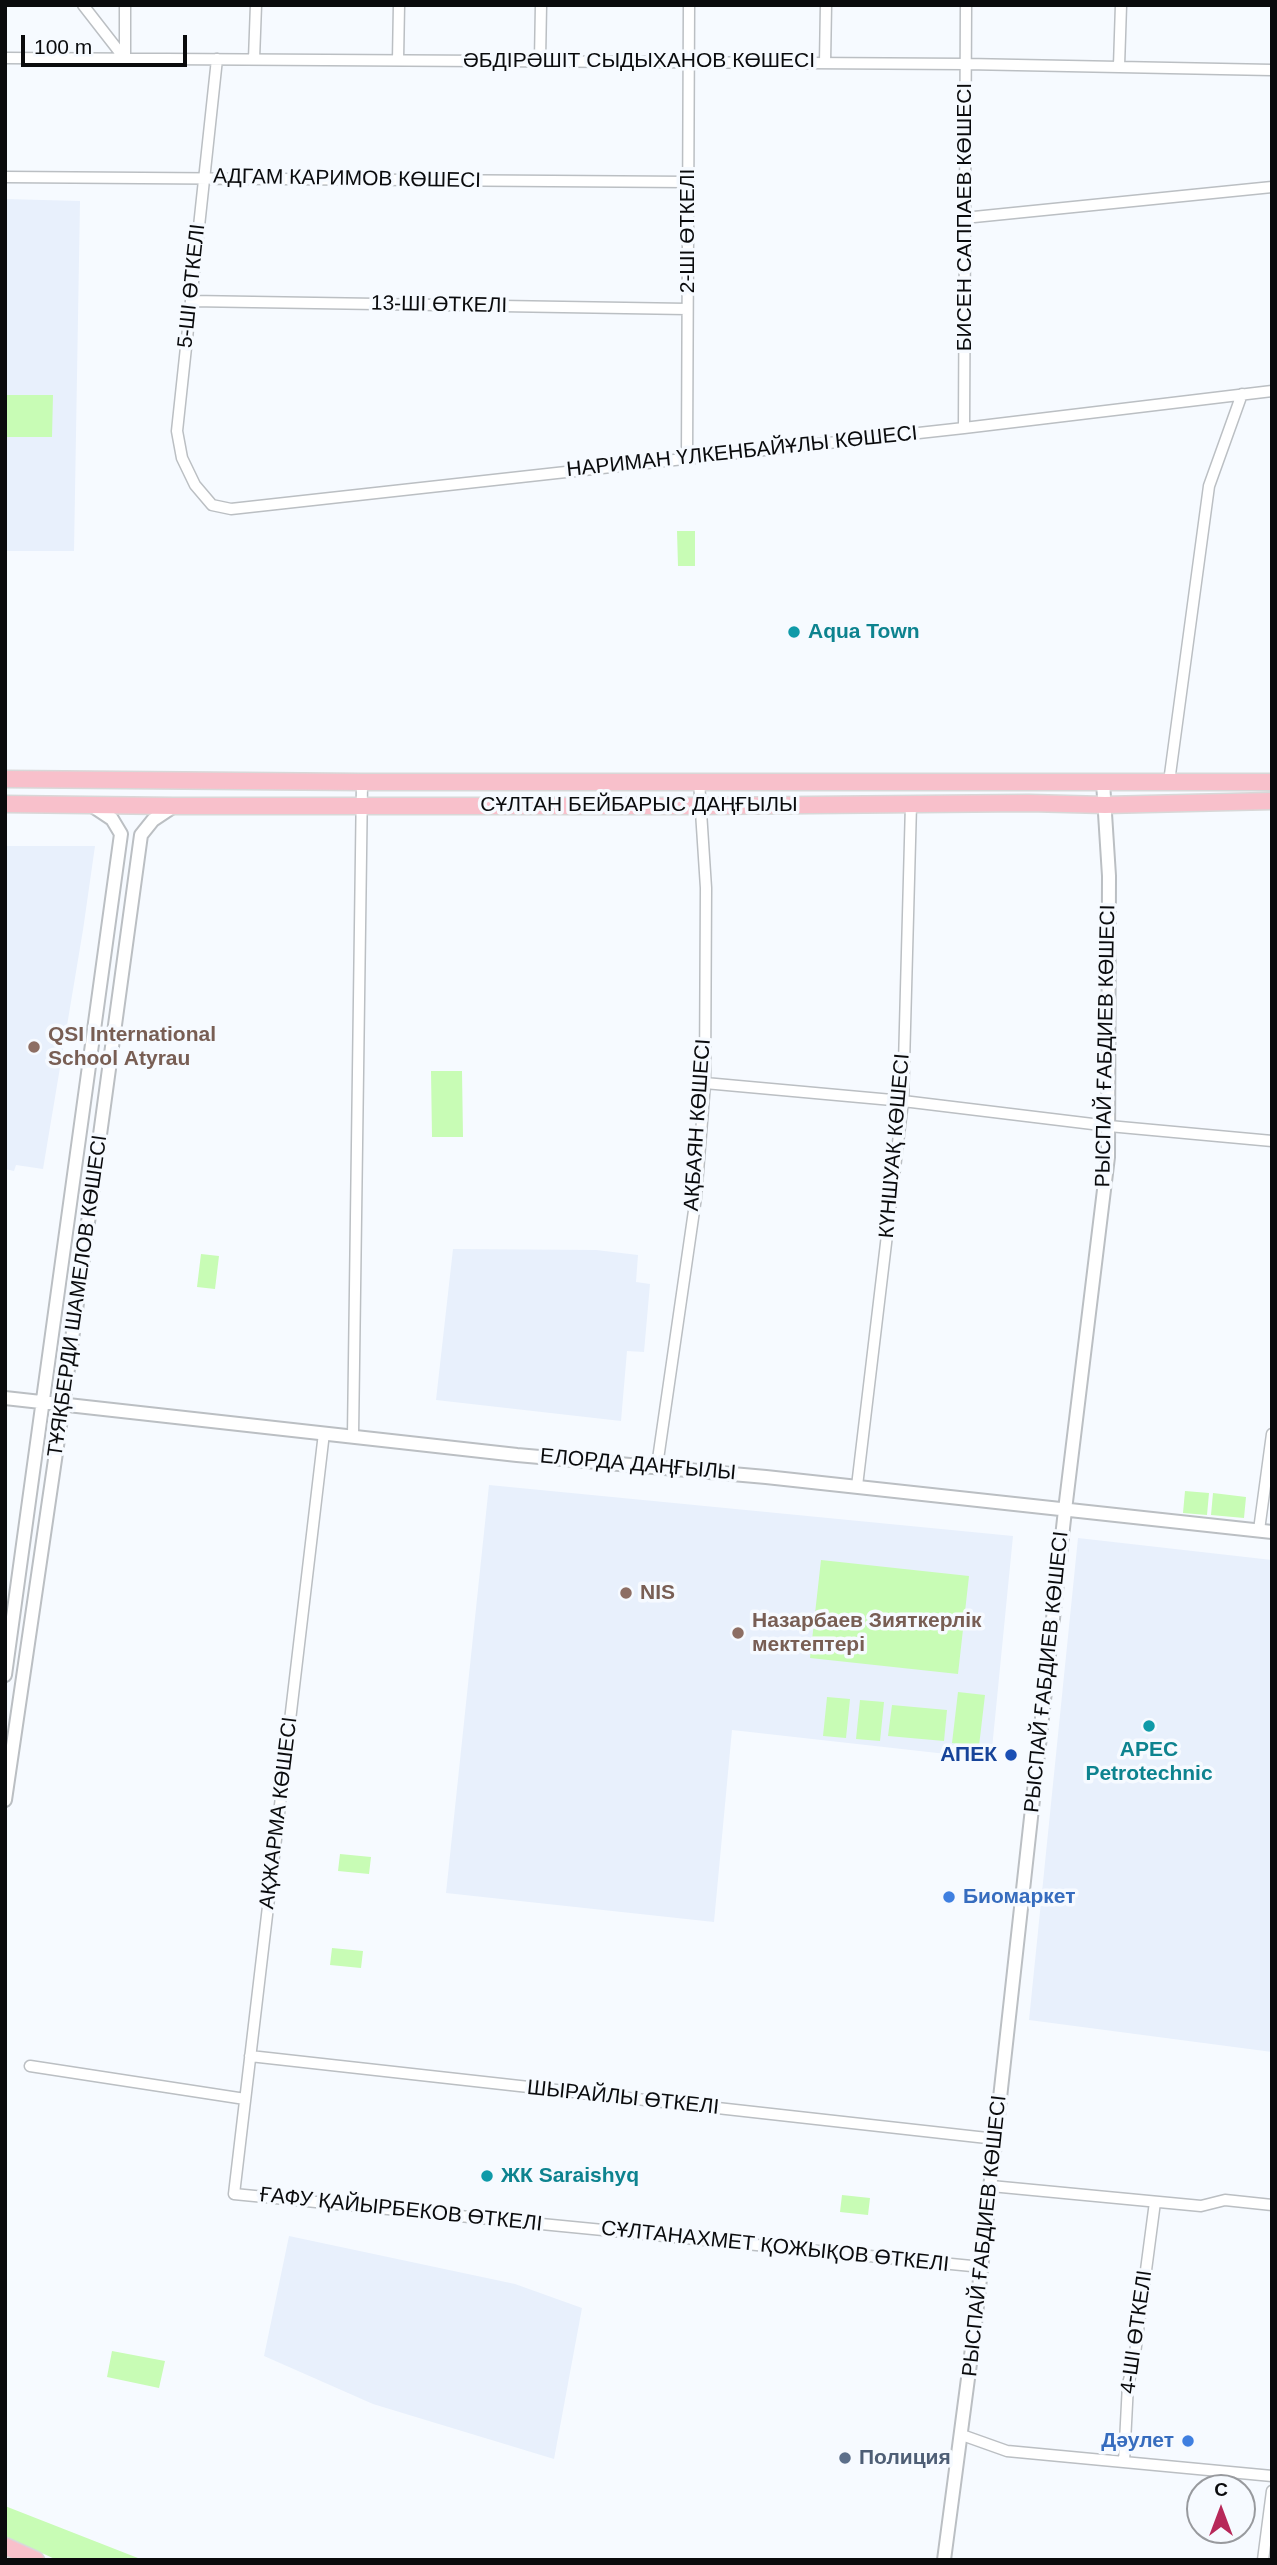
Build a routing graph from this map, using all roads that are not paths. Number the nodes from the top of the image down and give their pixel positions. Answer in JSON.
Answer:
{"nodes":[{"id":1,"x":83,"y":5,"type":"edge"},
{"id":2,"x":125,"y":5,"type":"edge"},
{"id":3,"x":256,"y":5,"type":"edge"},
{"id":4,"x":399,"y":5,"type":"edge"},
{"id":5,"x":541,"y":5,"type":"edge"},
{"id":6,"x":689,"y":5,"type":"edge"},
{"id":7,"x":826,"y":5,"type":"edge"},
{"id":8,"x":966,"y":5,"type":"edge"},
{"id":9,"x":1121,"y":5,"type":"edge"},
{"id":10,"x":5,"y":58,"type":"edge"},
{"id":11,"x":125,"y":59,"type":"junction"},
{"id":12,"x":217,"y":59,"type":"junction"},
{"id":13,"x":254,"y":59,"type":"junction"},
{"id":14,"x":398,"y":60,"type":"junction"},
{"id":15,"x":540,"y":60,"type":"junction"},
{"id":16,"x":688,"y":62,"type":"junction"},
{"id":17,"x":825,"y":63,"type":"junction"},
{"id":18,"x":966,"y":64,"type":"junction"},
{"id":19,"x":1119,"y":66,"type":"junction"},
{"id":20,"x":1272,"y":69,"type":"edge"},
{"id":21,"x":5,"y":177,"type":"edge"},
{"id":22,"x":203,"y":177,"type":"junction"},
{"id":23,"x":688,"y":182,"type":"junction"},
{"id":24,"x":1272,"y":187,"type":"edge"},
{"id":25,"x":964,"y":218,"type":"junction"},
{"id":26,"x":191,"y":301,"type":"junction"},
{"id":27,"x":687,"y":309,"type":"junction"},
{"id":28,"x":1272,"y":391,"type":"edge"},
{"id":29,"x":1242,"y":394,"type":"junction"},
{"id":30,"x":964,"y":428,"type":"junction"},
{"id":31,"x":687,"y":458,"type":"junction"},
{"id":32,"x":212,"y":505,"type":"joint"},
{"id":33,"x":5,"y":779,"type":"edge"},
{"id":34,"x":699,"y":781,"type":"junction"},
{"id":35,"x":362,"y":782,"type":"junction"},
{"id":36,"x":1103,"y":782,"type":"junction"},
{"id":37,"x":1169,"y":782,"type":"junction"},
{"id":38,"x":1272,"y":782,"type":"edge"},
{"id":39,"x":1272,"y":801,"type":"edge"},
{"id":40,"x":5,"y":804,"type":"edge"},
{"id":41,"x":89,"y":804,"type":"junction"},
{"id":42,"x":911,"y":804,"type":"junction"},
{"id":43,"x":362,"y":805,"type":"junction"},
{"id":44,"x":1105,"y":805,"type":"junction"},
{"id":45,"x":174,"y":806,"type":"junction"},
{"id":46,"x":701,"y":806,"type":"junction"},
{"id":47,"x":705,"y":1083,"type":"junction"},
{"id":48,"x":903,"y":1101,"type":"junction"},
{"id":49,"x":1109,"y":1126,"type":"junction"},
{"id":50,"x":1272,"y":1141,"type":"edge"},
{"id":51,"x":5,"y":1398,"type":"edge"},
{"id":52,"x":43,"y":1403,"type":"junction"},
{"id":53,"x":63,"y":1405,"type":"junction"},
{"id":54,"x":324,"y":1433,"type":"junction"},
{"id":55,"x":1272,"y":1434,"type":"edge"},
{"id":56,"x":353,"y":1435,"type":"junction"},
{"id":57,"x":657,"y":1466,"type":"junction"},
{"id":58,"x":857,"y":1486,"type":"junction"},
{"id":59,"x":1065,"y":1510,"type":"junction"},
{"id":60,"x":1265,"y":1531,"type":"edge"},
{"id":61,"x":5,"y":1675,"type":"edge"},
{"id":62,"x":5,"y":1800,"type":"edge"},
{"id":63,"x":250,"y":2056,"type":"junction"},
{"id":64,"x":30,"y":2066,"type":"dead end"},
{"id":65,"x":245,"y":2099,"type":"junction"},
{"id":66,"x":996,"y":2139,"type":"junction"},
{"id":67,"x":991,"y":2186,"type":"junction"},
{"id":68,"x":234,"y":2194,"type":"joint"},
{"id":69,"x":1155,"y":2202,"type":"junction"},
{"id":70,"x":1272,"y":2205,"type":"edge"},
{"id":71,"x":568,"y":2227,"type":"joint"},
{"id":72,"x":982,"y":2267,"type":"junction"},
{"id":73,"x":962,"y":2435,"type":"junction"},
{"id":74,"x":1124,"y":2462,"type":"junction"},
{"id":75,"x":1272,"y":2476,"type":"edge"},
{"id":76,"x":1272,"y":2491,"type":"edge"},
{"id":77,"x":5,"y":2546,"type":"edge"},
{"id":78,"x":36,"y":2560,"type":"edge"},
{"id":79,"x":944,"y":2560,"type":"edge"},
{"id":80,"x":1263,"y":2560,"type":"edge"}],
"edges":[{"from":1,"to":11,"type":"street"},
{"from":2,"to":11,"type":"street"},
{"from":3,"to":13,"type":"street"},
{"from":4,"to":14,"type":"street"},
{"from":5,"to":15,"type":"street"},
{"from":6,"to":16,"type":"street","name":"2-ШІ ӨТКЕЛІ"},
{"from":7,"to":17,"type":"street"},
{"from":8,"to":18,"type":"street","name":"БИСЕН САППАЕВ КӨШЕСІ"},
{"from":9,"to":19,"type":"street"},
{"from":10,"to":11,"type":"street","name":"ӘБДІРӘШІТ СЫДЫХАНОВ КӨШЕСІ"},
{"from":11,"to":12,"type":"street","name":"ӘБДІРӘШІТ СЫДЫХАНОВ КӨШЕСІ"},
{"from":12,"to":13,"type":"street","name":"ӘБДІРӘШІТ СЫДЫХАНОВ КӨШЕСІ"},
{"from":12,"to":22,"type":"street","name":"5-ШІ ӨТКЕЛІ"},
{"from":13,"to":14,"type":"street","name":"ӘБДІРӘШІТ СЫДЫХАНОВ КӨШЕСІ"},
{"from":14,"to":15,"type":"street","name":"ӘБДІРӘШІТ СЫДЫХАНОВ КӨШЕСІ"},
{"from":15,"to":16,"type":"street","name":"ӘБДІРӘШІТ СЫДЫХАНОВ КӨШЕСІ"},
{"from":16,"to":17,"type":"street","name":"ӘБДІРӘШІТ СЫДЫХАНОВ КӨШЕСІ"},
{"from":16,"to":23,"type":"street","name":"2-ШІ ӨТКЕЛІ"},
{"from":17,"to":18,"type":"street","name":"ӘБДІРӘШІТ СЫДЫХАНОВ КӨШЕСІ"},
{"from":18,"to":19,"type":"street","name":"ӘБДІРӘШІТ СЫДЫХАНОВ КӨШЕСІ"},
{"from":18,"to":25,"type":"street","name":"БИСЕН САППАЕВ КӨШЕСІ"},
{"from":19,"to":20,"type":"street","name":"ӘБДІРӘШІТ СЫДЫХАНОВ КӨШЕСІ"},
{"from":21,"to":22,"type":"street","name":"АДГАМ КАРИМОВ КӨШЕСІ"},
{"from":22,"to":23,"type":"street","name":"АДГАМ КАРИМОВ КӨШЕСІ"},
{"from":22,"to":26,"type":"street","name":"5-ШІ ӨТКЕЛІ"},
{"from":23,"to":27,"type":"street","name":"2-ШІ ӨТКЕЛІ"},
{"from":24,"to":25,"type":"street"},
{"from":25,"to":30,"type":"street","name":"БИСЕН САППАЕВ КӨШЕСІ"},
{"from":26,"to":27,"type":"street","name":"13-ШІ ӨТКЕЛІ"},
{"from":26,"to":32,"type":"street","name":"5-ШІ ӨТКЕЛІ"},
{"from":27,"to":31,"type":"street","name":"2-ШІ ӨТКЕЛІ"},
{"from":28,"to":29,"type":"street","name":"НАРИМАН ҮЛКЕНБАЙҰЛЫ КӨШЕСІ"},
{"from":29,"to":30,"type":"street","name":"НАРИМАН ҮЛКЕНБАЙҰЛЫ КӨШЕСІ"},
{"from":29,"to":37,"type":"street"},
{"from":30,"to":31,"type":"street","name":"НАРИМАН ҮЛКЕНБАЙҰЛЫ КӨШЕСІ"},
{"from":31,"to":32,"type":"street","name":"НАРИМАН ҮЛКЕНБАЙҰЛЫ КӨШЕСІ"},
{"from":33,"to":35,"type":"main road","name":"СҰЛТАН БЕЙБАРЫС ДАҢҒЫЛЫ"},
{"from":34,"to":35,"type":"main road","name":"СҰЛТАН БЕЙБАРЫС ДАҢҒЫЛЫ"},
{"from":34,"to":36,"type":"main road","name":"СҰЛТАН БЕЙБАРЫС ДАҢҒЫЛЫ"},
{"from":34,"to":46,"type":"street","name":"АҚБАЯН КӨШЕСІ"},
{"from":35,"to":43,"type":"street"},
{"from":36,"to":37,"type":"main road","name":"СҰЛТАН БЕЙБАРЫС ДАҢҒЫЛЫ"},
{"from":36,"to":44,"type":"street","name":"РЫСПАЙ ҒАБДИЕВ КӨШЕСІ"},
{"from":37,"to":38,"type":"main road","name":"СҰЛТАН БЕЙБАРЫС ДАҢҒЫЛЫ"},
{"from":39,"to":44,"type":"main road","name":"СҰЛТАН БЕЙБАРЫС ДАҢҒЫЛЫ"},
{"from":40,"to":41,"type":"main road","name":"СҰЛТАН БЕЙБАРЫС ДАҢҒЫЛЫ"},
{"from":41,"to":45,"type":"main road","name":"СҰЛТАН БЕЙБАРЫС ДАҢҒЫЛЫ"},
{"from":41,"to":52,"type":"street","name":"ТҰЯҚБЕРДИ ШАМЕЛОВ КӨШЕСІ"},
{"from":42,"to":44,"type":"main road","name":"СҰЛТАН БЕЙБАРЫС ДАҢҒЫЛЫ"},
{"from":42,"to":46,"type":"main road","name":"СҰЛТАН БЕЙБАРЫС ДАҢҒЫЛЫ"},
{"from":42,"to":48,"type":"street","name":"КҮНШУАҚ КӨШЕСІ"},
{"from":43,"to":45,"type":"main road","name":"СҰЛТАН БЕЙБАРЫС ДАҢҒЫЛЫ"},
{"from":43,"to":46,"type":"main road","name":"СҰЛТАН БЕЙБАРЫС ДАҢҒЫЛЫ"},
{"from":43,"to":56,"type":"street"},
{"from":44,"to":49,"type":"street","name":"РЫСПАЙ ҒАБДИЕВ КӨШЕСІ"},
{"from":45,"to":53,"type":"street","name":"ТҰЯҚБЕРДИ ШАМЕЛОВ КӨШЕСІ"},
{"from":46,"to":47,"type":"street","name":"АҚБАЯН КӨШЕСІ"},
{"from":47,"to":48,"type":"street"},
{"from":47,"to":57,"type":"street","name":"АҚБАЯН КӨШЕСІ"},
{"from":48,"to":49,"type":"street"},
{"from":48,"to":58,"type":"street","name":"КҮНШУАҚ КӨШЕСІ"},
{"from":49,"to":50,"type":"street"},
{"from":49,"to":59,"type":"street","name":"РЫСПАЙ ҒАБДИЕВ КӨШЕСІ"},
{"from":51,"to":52,"type":"street","name":"ЕЛОРДА ДАҢҒЫЛЫ"},
{"from":52,"to":53,"type":"street","name":"ЕЛОРДА ДАҢҒЫЛЫ"},
{"from":52,"to":61,"type":"street","name":"ТҰЯҚБЕРДИ ШАМЕЛОВ КӨШЕСІ"},
{"from":53,"to":54,"type":"street","name":"ЕЛОРДА ДАҢҒЫЛЫ"},
{"from":53,"to":62,"type":"street","name":"ТҰЯҚБЕРДИ ШАМЕЛОВ КӨШЕСІ"},
{"from":54,"to":56,"type":"street","name":"ЕЛОРДА ДАҢҒЫЛЫ"},
{"from":54,"to":63,"type":"street","name":"АҚЖАРМА КӨШЕСІ"},
{"from":55,"to":60,"type":"street"},
{"from":56,"to":57,"type":"street","name":"ЕЛОРДА ДАҢҒЫЛЫ"},
{"from":57,"to":58,"type":"street","name":"ЕЛОРДА ДАҢҒЫЛЫ"},
{"from":58,"to":59,"type":"street","name":"ЕЛОРДА ДАҢҒЫЛЫ"},
{"from":59,"to":60,"type":"street","name":"ЕЛОРДА ДАҢҒЫЛЫ"},
{"from":59,"to":66,"type":"street","name":"РЫСПАЙ ҒАБДИЕВ КӨШЕСІ"},
{"from":63,"to":65,"type":"street","name":"АҚЖАРМА КӨШЕСІ"},
{"from":63,"to":66,"type":"street","name":"ШЫРАЙЛЫ ӨТКЕЛІ"},
{"from":64,"to":65,"type":"street"},
{"from":65,"to":68,"type":"street","name":"АҚЖАРМА КӨШЕСІ"},
{"from":66,"to":67,"type":"street","name":"РЫСПАЙ ҒАБДИЕВ КӨШЕСІ"},
{"from":67,"to":69,"type":"street"},
{"from":67,"to":72,"type":"street","name":"РЫСПАЙ ҒАБДИЕВ КӨШЕСІ"},
{"from":68,"to":71,"type":"street","name":"ҒАФУ ҚАЙЫРБЕКОВ ӨТКЕЛІ"},
{"from":69,"to":70,"type":"street"},
{"from":69,"to":74,"type":"street","name":"4-ШІ ӨТКЕЛІ"},
{"from":71,"to":72,"type":"street","name":"СҰЛТАНАХМЕТ ҚОЖЫҚОВ ӨТКЕЛІ"},
{"from":72,"to":73,"type":"street","name":"РЫСПАЙ ҒАБДИЕВ КӨШЕСІ"},
{"from":73,"to":74,"type":"street"},
{"from":73,"to":79,"type":"street","name":"РЫСПАЙ ҒАБДИЕВ КӨШЕСІ"},
{"from":74,"to":75,"type":"street"},
{"from":76,"to":80,"type":"street"},
{"from":77,"to":78,"type":"main road"}]}
